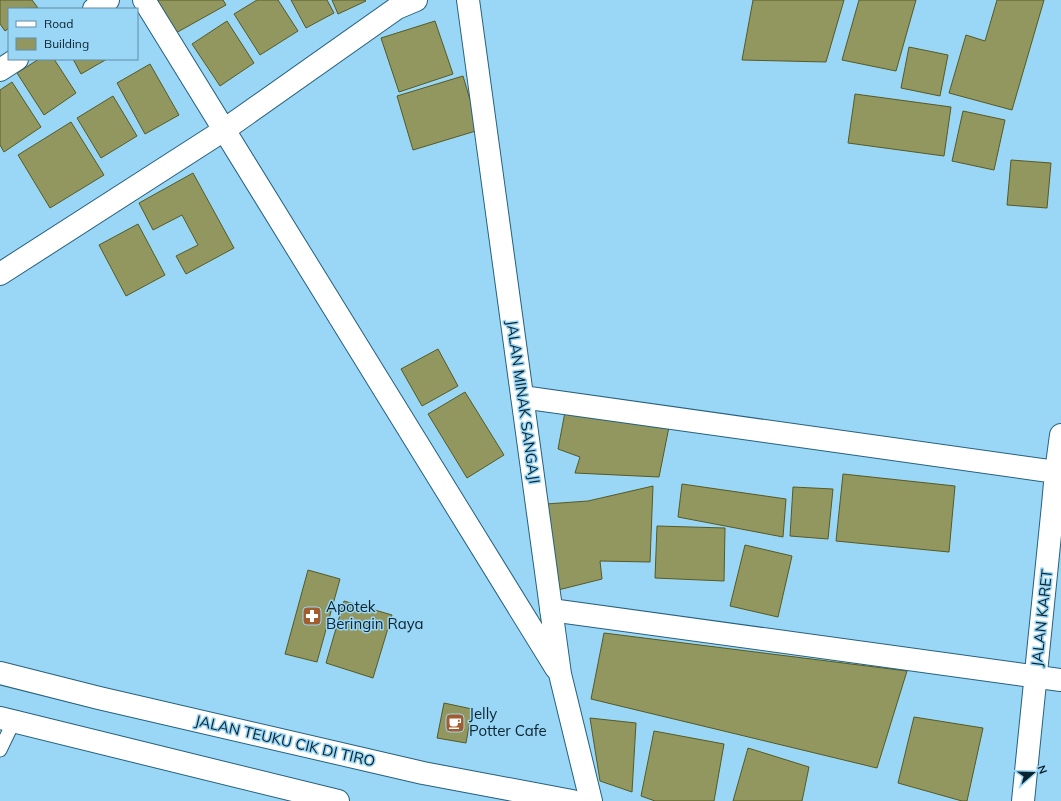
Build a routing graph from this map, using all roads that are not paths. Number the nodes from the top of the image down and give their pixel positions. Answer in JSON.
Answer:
{"nodes":[{"id":1,"x":108,"y":0,"type":"edge"},
{"id":2,"x":144,"y":0,"type":"edge"},
{"id":3,"x":416,"y":0,"type":"edge"},
{"id":4,"x":468,"y":0,"type":"edge"},
{"id":5,"x":96,"y":8,"type":"edge"},
{"id":6,"x":15,"y":60,"type":"edge"},
{"id":7,"x":0,"y":70,"type":"edge"},
{"id":8,"x":224,"y":130,"type":"junction"},
{"id":9,"x":0,"y":274,"type":"edge"},
{"id":10,"x":522,"y":397,"type":"junction"},
{"id":11,"x":1061,"y":435,"type":"edge"},
{"id":12,"x":1056,"y":472,"type":"junction"},
{"id":13,"x":551,"y":610,"type":"junction"},
{"id":14,"x":0,"y":673,"type":"edge"},
{"id":15,"x":560,"y":674,"type":"junction"},
{"id":16,"x":1036,"y":676,"type":"junction"},
{"id":17,"x":1061,"y":680,"type":"edge"},
{"id":18,"x":7,"y":720,"type":"edge"},
{"id":19,"x":0,"y":750,"type":"edge"},
{"id":20,"x":338,"y":801,"type":"edge"},
{"id":21,"x":572,"y":801,"type":"edge"},
{"id":22,"x":591,"y":801,"type":"edge"},
{"id":23,"x":1023,"y":801,"type":"edge"}],
"edges":[{"from":1,"to":5,"type":"street"},
{"from":2,"to":8,"type":"street"},
{"from":3,"to":8,"type":"street"},
{"from":4,"to":10,"type":"street","name":"JALAN MINAK SANGAJI"},
{"from":6,"to":7,"type":"street"},
{"from":8,"to":9,"type":"street"},
{"from":8,"to":15,"type":"street"},
{"from":10,"to":12,"type":"street"},
{"from":10,"to":13,"type":"street","name":"JALAN MINAK SANGAJI"},
{"from":11,"to":12,"type":"street","name":"JALAN KARET"},
{"from":12,"to":16,"type":"street","name":"JALAN KARET"},
{"from":13,"to":15,"type":"street","name":"JALAN MINAK SANGAJI"},
{"from":13,"to":16,"type":"street"},
{"from":14,"to":21,"type":"street","name":"JALAN TEUKU CIK DI TIRO"},
{"from":15,"to":22,"type":"street","name":"JALAN MINAK SANGAJI"},
{"from":16,"to":17,"type":"street"},
{"from":16,"to":23,"type":"street","name":"JALAN KARET"},
{"from":18,"to":19,"type":"lane"},
{"from":18,"to":20,"type":"street"}]}
